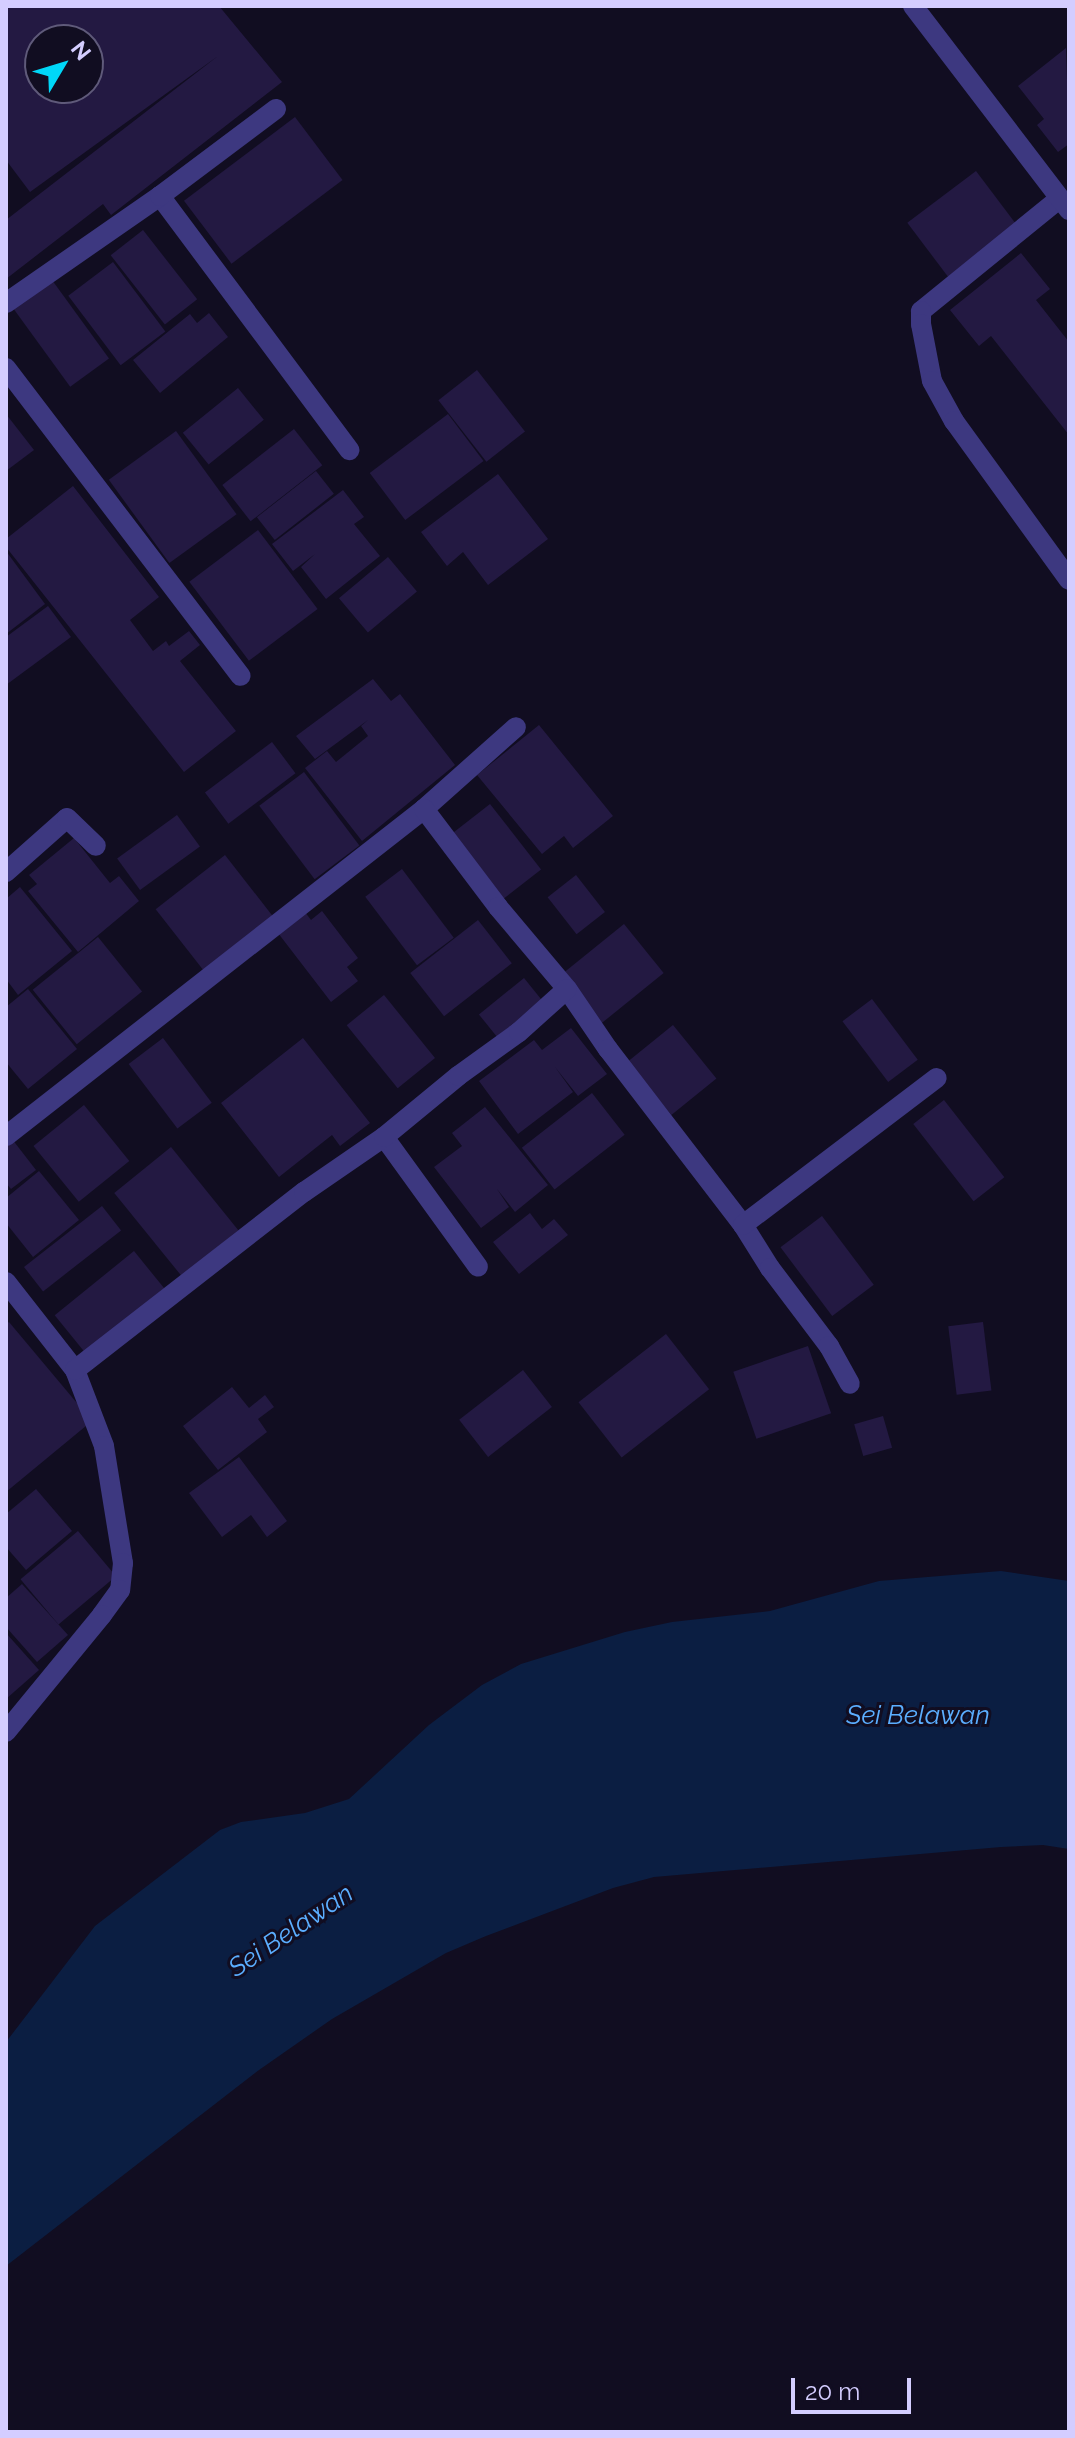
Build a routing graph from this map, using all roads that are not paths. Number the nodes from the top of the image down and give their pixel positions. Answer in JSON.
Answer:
{"nodes":[{"id":1,"x":913,"y":6,"type":"edge"},
{"id":2,"x":276,"y":109,"type":"dead end"},
{"id":3,"x":160,"y":196,"type":"junction"},
{"id":4,"x":1064,"y":204,"type":"edge"},
{"id":5,"x":6,"y":303,"type":"edge"},
{"id":6,"x":6,"y":368,"type":"edge"},
{"id":7,"x":349,"y":450,"type":"dead end"},
{"id":8,"x":1069,"y":580,"type":"edge"},
{"id":9,"x":241,"y":676,"type":"dead end"},
{"id":10,"x":516,"y":727,"type":"dead end"},
{"id":11,"x":424,"y":809,"type":"junction"},
{"id":12,"x":96,"y":846,"type":"dead end"},
{"id":13,"x":6,"y":872,"type":"edge"},
{"id":14,"x":567,"y":989,"type":"junction"},
{"id":15,"x":937,"y":1078,"type":"dead end"},
{"id":16,"x":6,"y":1136,"type":"edge"},
{"id":17,"x":384,"y":1137,"type":"junction"},
{"id":18,"x":743,"y":1225,"type":"junction"},
{"id":19,"x":478,"y":1267,"type":"dead end"},
{"id":20,"x":6,"y":1282,"type":"edge"},
{"id":21,"x":75,"y":1370,"type":"junction"},
{"id":22,"x":850,"y":1384,"type":"dead end"},
{"id":23,"x":6,"y":1732,"type":"edge"}],
"edges":[{"from":1,"to":4,"type":"street"},
{"from":2,"to":3,"type":"street"},
{"from":3,"to":5,"type":"street"},
{"from":3,"to":7,"type":"street"},
{"from":4,"to":8,"type":"street"},
{"from":6,"to":9,"type":"street"},
{"from":10,"to":11,"type":"street"},
{"from":11,"to":14,"type":"street"},
{"from":11,"to":16,"type":"street"},
{"from":12,"to":13,"type":"street"},
{"from":14,"to":17,"type":"street"},
{"from":14,"to":18,"type":"street"},
{"from":15,"to":18,"type":"street"},
{"from":17,"to":19,"type":"street"},
{"from":17,"to":21,"type":"street"},
{"from":18,"to":22,"type":"street"},
{"from":20,"to":21,"type":"street"},
{"from":21,"to":23,"type":"street"}]}
